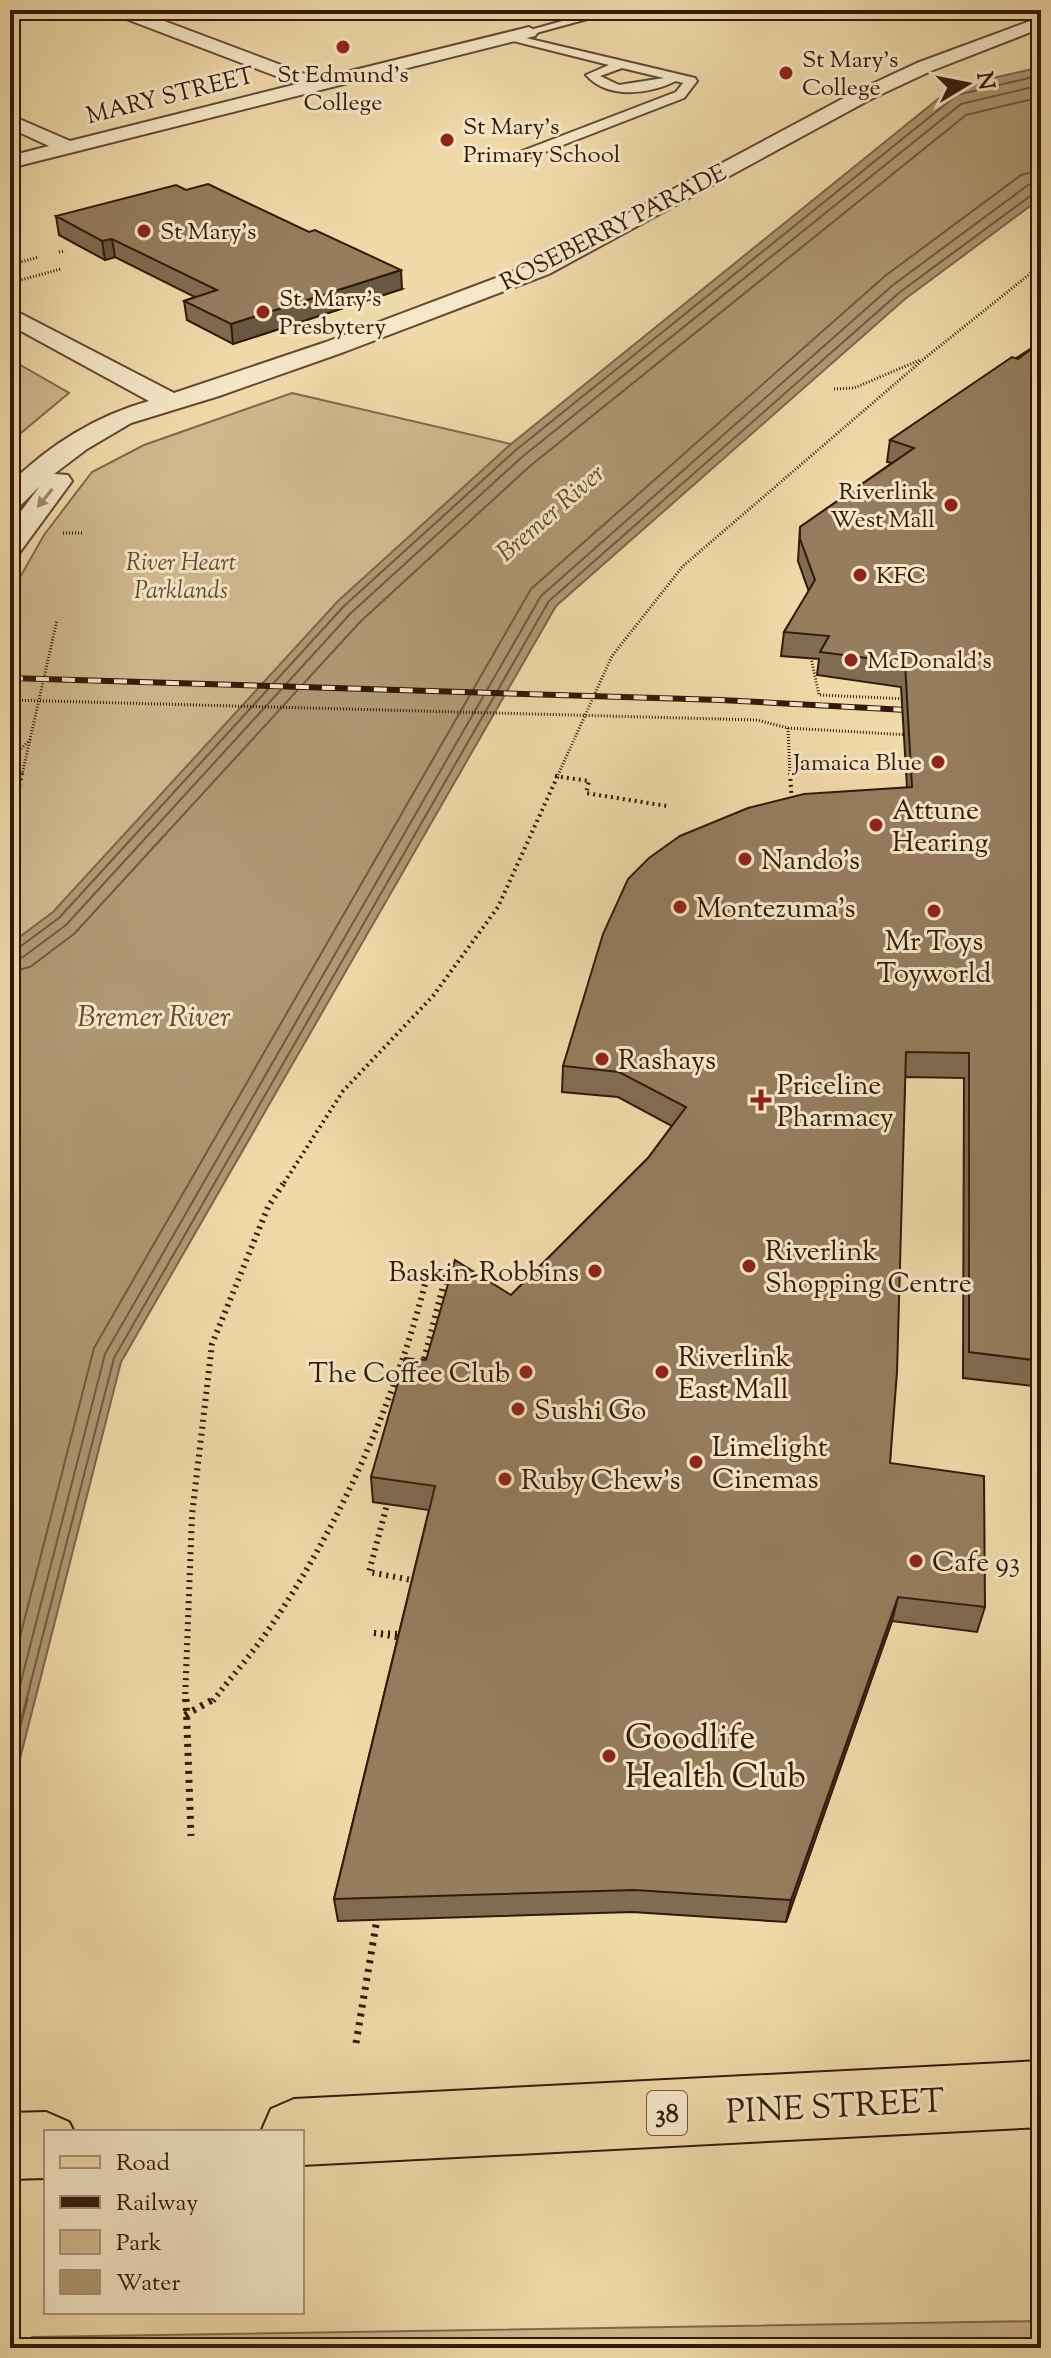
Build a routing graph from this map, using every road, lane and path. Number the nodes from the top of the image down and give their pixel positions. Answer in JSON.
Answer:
{"nodes":[{"id":1,"x":119,"y":10,"type":"edge"},
{"id":2,"x":615,"y":10,"type":"edge"},
{"id":3,"x":1041,"y":22,"type":"edge"},
{"id":4,"x":529,"y":32,"type":"joint"},
{"id":5,"x":509,"y":37,"type":"junction"},
{"id":6,"x":621,"y":64,"type":"junction"},
{"id":7,"x":678,"y":78,"type":"junction"},
{"id":8,"x":319,"y":86,"type":"junction"},
{"id":9,"x":10,"y":121,"type":"edge"},
{"id":10,"x":67,"y":147,"type":"junction"},
{"id":11,"x":522,"y":156,"type":"dead end"},
{"id":12,"x":10,"y":162,"type":"edge"},
{"id":13,"x":18,"y":246,"type":"dead end"},
{"id":14,"x":10,"y":248,"type":"edge"},
{"id":15,"x":65,"y":251,"type":"dead end"},
{"id":16,"x":59,"y":252,"type":"dead end"},
{"id":17,"x":39,"y":257,"type":"dead end"},
{"id":18,"x":10,"y":265,"type":"edge"},
{"id":19,"x":1041,"y":265,"type":"edge"},
{"id":20,"x":61,"y":269,"type":"dead end"},
{"id":21,"x":10,"y":283,"type":"edge"},
{"id":22,"x":10,"y":315,"type":"edge"},
{"id":23,"x":925,"y":358,"type":"junction"},
{"id":24,"x":834,"y":389,"type":"dead end"},
{"id":25,"x":172,"y":403,"type":"junction"},
{"id":26,"x":10,"y":500,"type":"edge"},
{"id":27,"x":12,"y":539,"type":"edge"},
{"id":28,"x":57,"y":620,"type":"dead end"},
{"id":29,"x":811,"y":658,"type":"edge"},
{"id":30,"x":914,"y":699,"type":"edge"},
{"id":31,"x":10,"y":700,"type":"edge"},
{"id":32,"x":788,"y":728,"type":"junction"},
{"id":33,"x":915,"y":736,"type":"edge"},
{"id":34,"x":30,"y":740,"type":"junction"},
{"id":35,"x":10,"y":759,"type":"edge"},
{"id":36,"x":555,"y":776,"type":"junction"},
{"id":37,"x":667,"y":806,"type":"dead end"},
{"id":38,"x":792,"y":813,"type":"edge"},
{"id":39,"x":10,"y":827,"type":"edge"},
{"id":40,"x":447,"y":1271,"type":"junction"},
{"id":41,"x":459,"y":1272,"type":"edge"},
{"id":42,"x":420,"y":1376,"type":"edge"},
{"id":43,"x":389,"y":1496,"type":"edge"},
{"id":44,"x":430,"y":1583,"type":"edge"},
{"id":45,"x":416,"y":1637,"type":"joint"},
{"id":46,"x":185,"y":1715,"type":"junction"},
{"id":47,"x":191,"y":1836,"type":"dead end"},
{"id":48,"x":379,"y":1904,"type":"edge"},
{"id":49,"x":356,"y":2043,"type":"dead end"},
{"id":50,"x":1041,"y":2094,"type":"edge"},
{"id":51,"x":304,"y":2131,"type":"edge"},
{"id":52,"x":44,"y":2145,"type":"edge"},
{"id":53,"x":10,"y":2146,"type":"edge"}],
"edges":[{"from":1,"to":8,"type":"street"},
{"from":2,"to":4,"type":"lane"},
{"from":3,"to":25,"type":"street","name":"ROSEBERRY PARADE"},
{"from":4,"to":5,"type":"street","name":"MARY STREET"},
{"from":5,"to":6,"type":"lane"},
{"from":5,"to":8,"type":"street","name":"MARY STREET"},
{"from":6,"to":7,"type":"lane"},
{"from":6,"to":7,"type":"lane"},
{"from":7,"to":11,"type":"lane"},
{"from":8,"to":10,"type":"street","name":"MARY STREET"},
{"from":9,"to":10,"type":"street"},
{"from":10,"to":12,"type":"street","name":"MARY STREET"},
{"from":13,"to":14,"type":"path"},
{"from":15,"to":16,"type":"path"},
{"from":17,"to":18,"type":"path"},
{"from":19,"to":23,"type":"path"},
{"from":20,"to":21,"type":"path"},
{"from":22,"to":25,"type":"street"},
{"from":23,"to":24,"type":"path"},
{"from":23,"to":36,"type":"path"},
{"from":25,"to":26,"type":"street"},
{"from":25,"to":27,"type":"street","one_way":true},
{"from":28,"to":34,"type":"path"},
{"from":29,"to":30,"type":"path"},
{"from":31,"to":32,"type":"path","bridge":true},
{"from":32,"to":33,"type":"path"},
{"from":32,"to":38,"type":"path"},
{"from":34,"to":35,"type":"path"},
{"from":34,"to":39,"type":"path"},
{"from":36,"to":37,"type":"path"},
{"from":36,"to":46,"type":"path"},
{"from":40,"to":41,"type":"path"},
{"from":40,"to":42,"type":"path"},
{"from":40,"to":46,"type":"path"},
{"from":43,"to":44,"type":"path"},
{"from":45,"to":45,"type":"path","bridge":true},
{"from":46,"to":47,"type":"path"},
{"from":48,"to":49,"type":"path"},
{"from":50,"to":51,"type":"main road","name":"PINE STREET","number":"38"},
{"from":52,"to":53,"type":"main road"}]}
